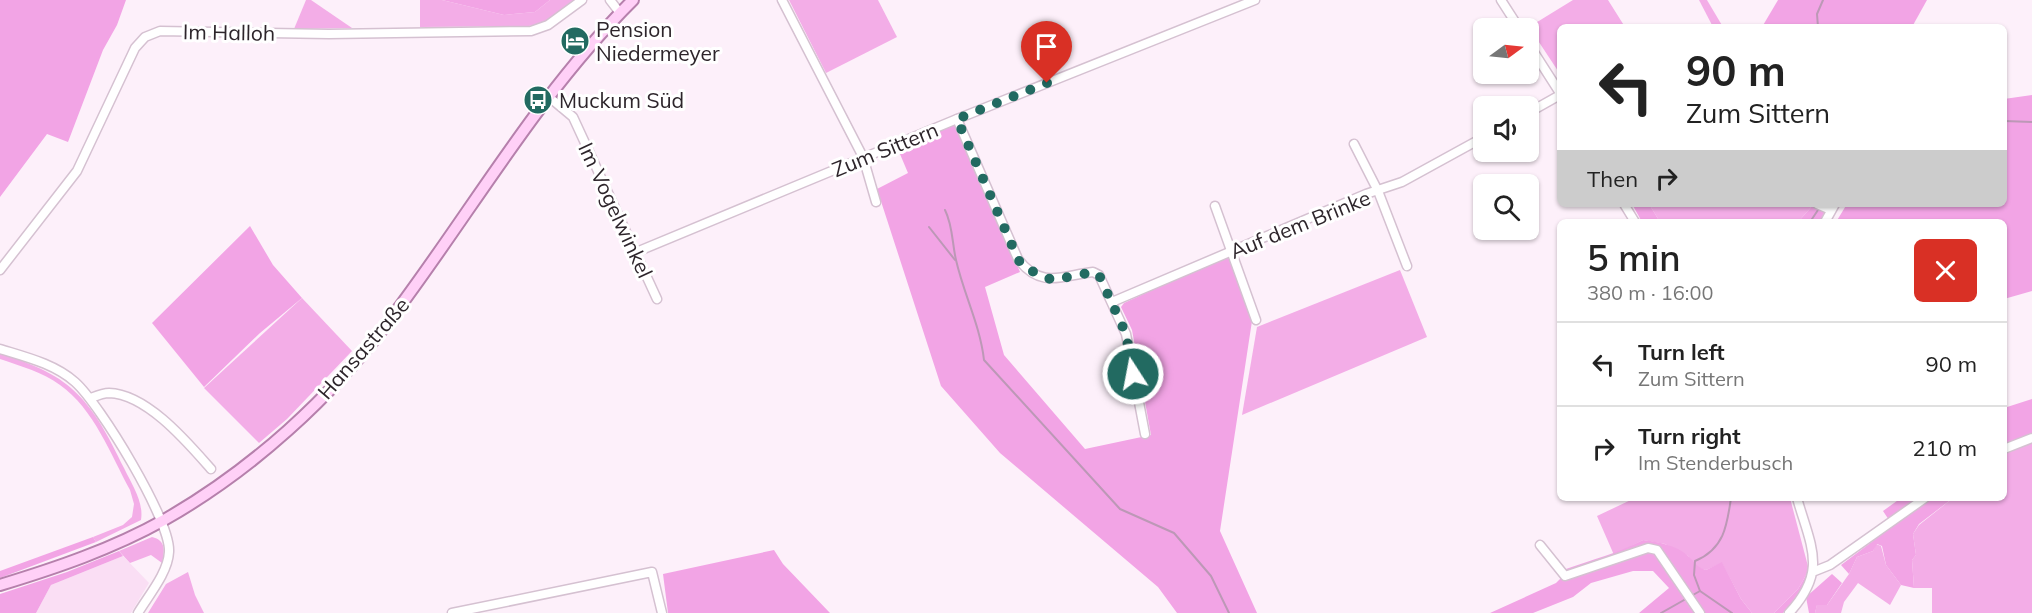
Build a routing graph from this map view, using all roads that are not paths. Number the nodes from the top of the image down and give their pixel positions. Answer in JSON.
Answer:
{"nodes":[{"id":1,"x":582,"y":0,"type":"edge"},
{"id":2,"x":610,"y":0,"type":"edge"},
{"id":3,"x":633,"y":0,"type":"edge"},
{"id":4,"x":782,"y":0,"type":"edge"},
{"id":5,"x":1256,"y":0,"type":"edge"},
{"id":6,"x":1501,"y":0,"type":"edge"},
{"id":7,"x":620,"y":13,"type":"junction"},
{"id":8,"x":1513,"y":18,"type":"edge"},
{"id":9,"x":1539,"y":61,"type":"edge"},
{"id":10,"x":1557,"y":89,"type":"edge"},
{"id":11,"x":1557,"y":96,"type":"edge"},
{"id":12,"x":549,"y":97,"type":"junction"},
{"id":13,"x":1539,"y":106,"type":"edge"},
{"id":14,"x":957,"y":119,"type":"junction"},
{"id":15,"x":1473,"y":143,"type":"edge"},
{"id":16,"x":1354,"y":144,"type":"dead end"},
{"id":17,"x":863,"y":157,"type":"junction"},
{"id":18,"x":1378,"y":191,"type":"junction"},
{"id":19,"x":876,"y":202,"type":"dead end"},
{"id":20,"x":1215,"y":206,"type":"dead end"},
{"id":21,"x":1232,"y":252,"type":"junction"},
{"id":22,"x":634,"y":253,"type":"junction"},
{"id":23,"x":1407,"y":266,"type":"dead end"},
{"id":24,"x":0,"y":270,"type":"edge"},
{"id":25,"x":657,"y":298,"type":"dead end"},
{"id":26,"x":1112,"y":302,"type":"junction"},
{"id":27,"x":1256,"y":320,"type":"dead end"},
{"id":28,"x":0,"y":349,"type":"edge"},
{"id":29,"x":91,"y":398,"type":"junction"},
{"id":30,"x":1145,"y":434,"type":"dead end"},
{"id":31,"x":2032,"y":438,"type":"edge"},
{"id":32,"x":2007,"y":448,"type":"edge"},
{"id":33,"x":211,"y":469,"type":"dead end"},
{"id":34,"x":1798,"y":501,"type":"edge"},
{"id":35,"x":1921,"y":501,"type":"edge"},
{"id":36,"x":162,"y":521,"type":"junction"},
{"id":37,"x":1540,"y":545,"type":"dead end"},
{"id":38,"x":1815,"y":571,"type":"junction"},
{"id":39,"x":0,"y":585,"type":"edge"},
{"id":40,"x":138,"y":613,"type":"edge"},
{"id":41,"x":452,"y":613,"type":"edge"},
{"id":42,"x":662,"y":613,"type":"edge"},
{"id":43,"x":1700,"y":613,"type":"edge"},
{"id":44,"x":1789,"y":613,"type":"edge"}],
"edges":[{"from":1,"to":24,"type":"street","name":"Im Halloh"},
{"from":2,"to":7,"type":"street"},
{"from":3,"to":7,"type":"main road","name":"Hansastraße"},
{"from":4,"to":17,"type":"street"},
{"from":5,"to":14,"type":"street"},
{"from":6,"to":8,"type":"street"},
{"from":7,"to":12,"type":"main road","name":"Hansastraße"},
{"from":9,"to":10,"type":"street"},
{"from":11,"to":13,"type":"street"},
{"from":12,"to":22,"type":"street","name":"Im Vogelwinkel"},
{"from":12,"to":36,"type":"main road","name":"Hansastraße"},
{"from":14,"to":17,"type":"street","name":"Zum Sittern"},
{"from":14,"to":26,"type":"street","name":"Zum Sittern"},
{"from":15,"to":18,"type":"street","name":"Auf dem Brinke"},
{"from":16,"to":18,"type":"street"},
{"from":17,"to":19,"type":"street"},
{"from":17,"to":22,"type":"street","name":"Zum Sittern"},
{"from":18,"to":21,"type":"street","name":"Auf dem Brinke"},
{"from":18,"to":23,"type":"street"},
{"from":20,"to":21,"type":"street"},
{"from":21,"to":26,"type":"street","name":"Auf dem Brinke"},
{"from":21,"to":27,"type":"street"},
{"from":22,"to":25,"type":"street","name":"Im Vogelwinkel"},
{"from":26,"to":30,"type":"street","name":"Zum Sittern"},
{"from":28,"to":29,"type":"street"},
{"from":29,"to":33,"type":"street"},
{"from":29,"to":36,"type":"street"},
{"from":31,"to":32,"type":"street"},
{"from":34,"to":38,"type":"street"},
{"from":35,"to":38,"type":"street"},
{"from":36,"to":39,"type":"main road","name":"Hansastraße"},
{"from":36,"to":40,"type":"street"},
{"from":37,"to":43,"type":"street"},
{"from":38,"to":44,"type":"street"},
{"from":41,"to":42,"type":"street"}]}
